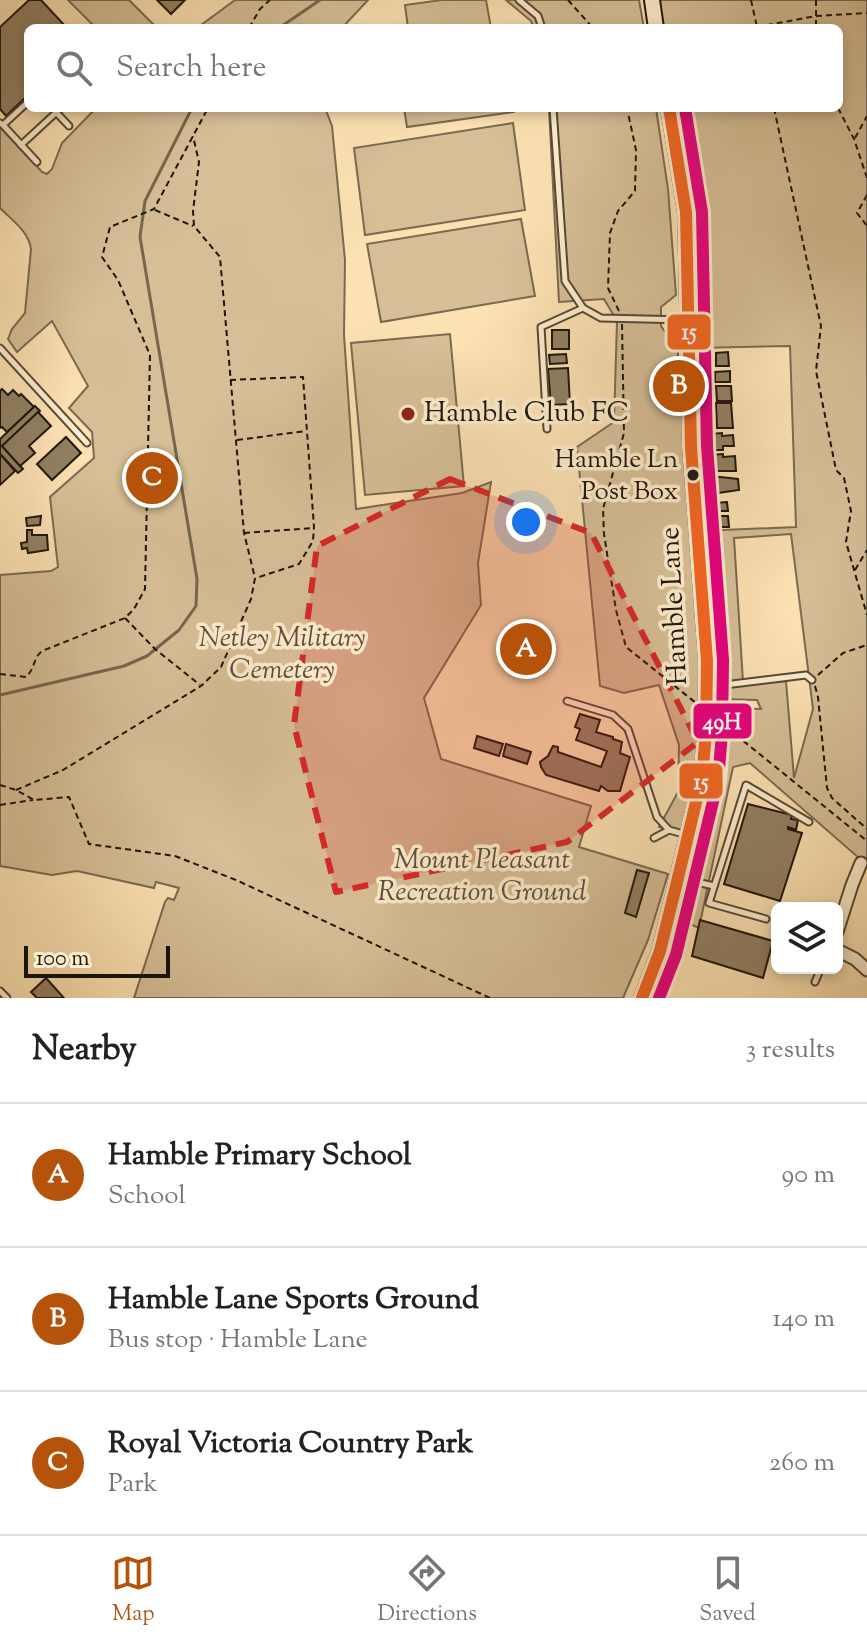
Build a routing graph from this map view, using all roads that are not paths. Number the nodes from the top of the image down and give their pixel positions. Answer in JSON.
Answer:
{"nodes":[{"id":1,"x":519,"y":0,"type":"edge"},
{"id":2,"x":652,"y":0,"type":"edge"},
{"id":3,"x":541,"y":24,"type":"edge"},
{"id":4,"x":655,"y":24,"type":"edge"},
{"id":5,"x":24,"y":105,"type":"edge"},
{"id":6,"x":54,"y":112,"type":"edge"},
{"id":7,"x":59,"y":112,"type":"edge"},
{"id":8,"x":553,"y":112,"type":"edge"},
{"id":9,"x":670,"y":112,"type":"edge"},
{"id":10,"x":1,"y":124,"type":"edge"},
{"id":11,"x":69,"y":126,"type":"dead end"},
{"id":12,"x":21,"y":145,"type":"junction"},
{"id":13,"x":37,"y":162,"type":"dead end"},
{"id":14,"x":583,"y":308,"type":"junction"},
{"id":15,"x":689,"y":320,"type":"junction"},
{"id":16,"x":0,"y":348,"type":"edge"},
{"id":17,"x":547,"y":429,"type":"dead end"},
{"id":18,"x":87,"y":443,"type":"dead end"},
{"id":19,"x":812,"y":680,"type":"road end"},
{"id":20,"x":707,"y":687,"type":"junction"},
{"id":21,"x":567,"y":701,"type":"dead end"},
{"id":22,"x":809,"y":822,"type":"dead end"},
{"id":23,"x":669,"y":830,"type":"junction"},
{"id":24,"x":688,"y":835,"type":"junction"},
{"id":25,"x":654,"y":838,"type":"dead end"},
{"id":26,"x":861,"y":863,"type":"dead end"},
{"id":27,"x":678,"y":878,"type":"junction"},
{"id":28,"x":714,"y":886,"type":"junction"},
{"id":29,"x":843,"y":915,"type":"edge"},
{"id":30,"x":766,"y":919,"type":"dead end"},
{"id":31,"x":843,"y":953,"type":"edge"},
{"id":32,"x":867,"y":970,"type":"edge"},
{"id":33,"x":818,"y":974,"type":"edge"},
{"id":34,"x":815,"y":982,"type":"dead end"},
{"id":35,"x":0,"y":991,"type":"edge"},
{"id":36,"x":7,"y":998,"type":"edge"},
{"id":37,"x":642,"y":998,"type":"edge"}],
"edges":[{"from":1,"to":3,"type":"lane"},
{"from":2,"to":4,"type":"main road"},
{"from":5,"to":10,"type":"lane"},
{"from":6,"to":12,"type":"lane"},
{"from":7,"to":11,"type":"lane"},
{"from":8,"to":14,"type":"lane"},
{"from":9,"to":15,"type":"main road","name":"Hamble Lane"},
{"from":10,"to":12,"type":"lane"},
{"from":12,"to":13,"type":"lane"},
{"from":14,"to":15,"type":"lane"},
{"from":14,"to":17,"type":"lane"},
{"from":15,"to":20,"type":"main road","name":"Hamble Lane"},
{"from":16,"to":18,"type":"lane"},
{"from":19,"to":20,"type":"lane"},
{"from":20,"to":24,"type":"main road","name":"Hamble Lane"},
{"from":21,"to":23,"type":"lane"},
{"from":22,"to":28,"type":"lane"},
{"from":23,"to":24,"type":"lane"},
{"from":23,"to":25,"type":"lane"},
{"from":24,"to":27,"type":"main road","name":"Hamble Lane"},
{"from":26,"to":29,"type":"street"},
{"from":27,"to":28,"type":"lane"},
{"from":27,"to":37,"type":"main road","name":"Hamble Lane"},
{"from":28,"to":30,"type":"lane"},
{"from":31,"to":32,"type":"street"},
{"from":33,"to":34,"type":"lane"},
{"from":35,"to":36,"type":"lane"}]}
